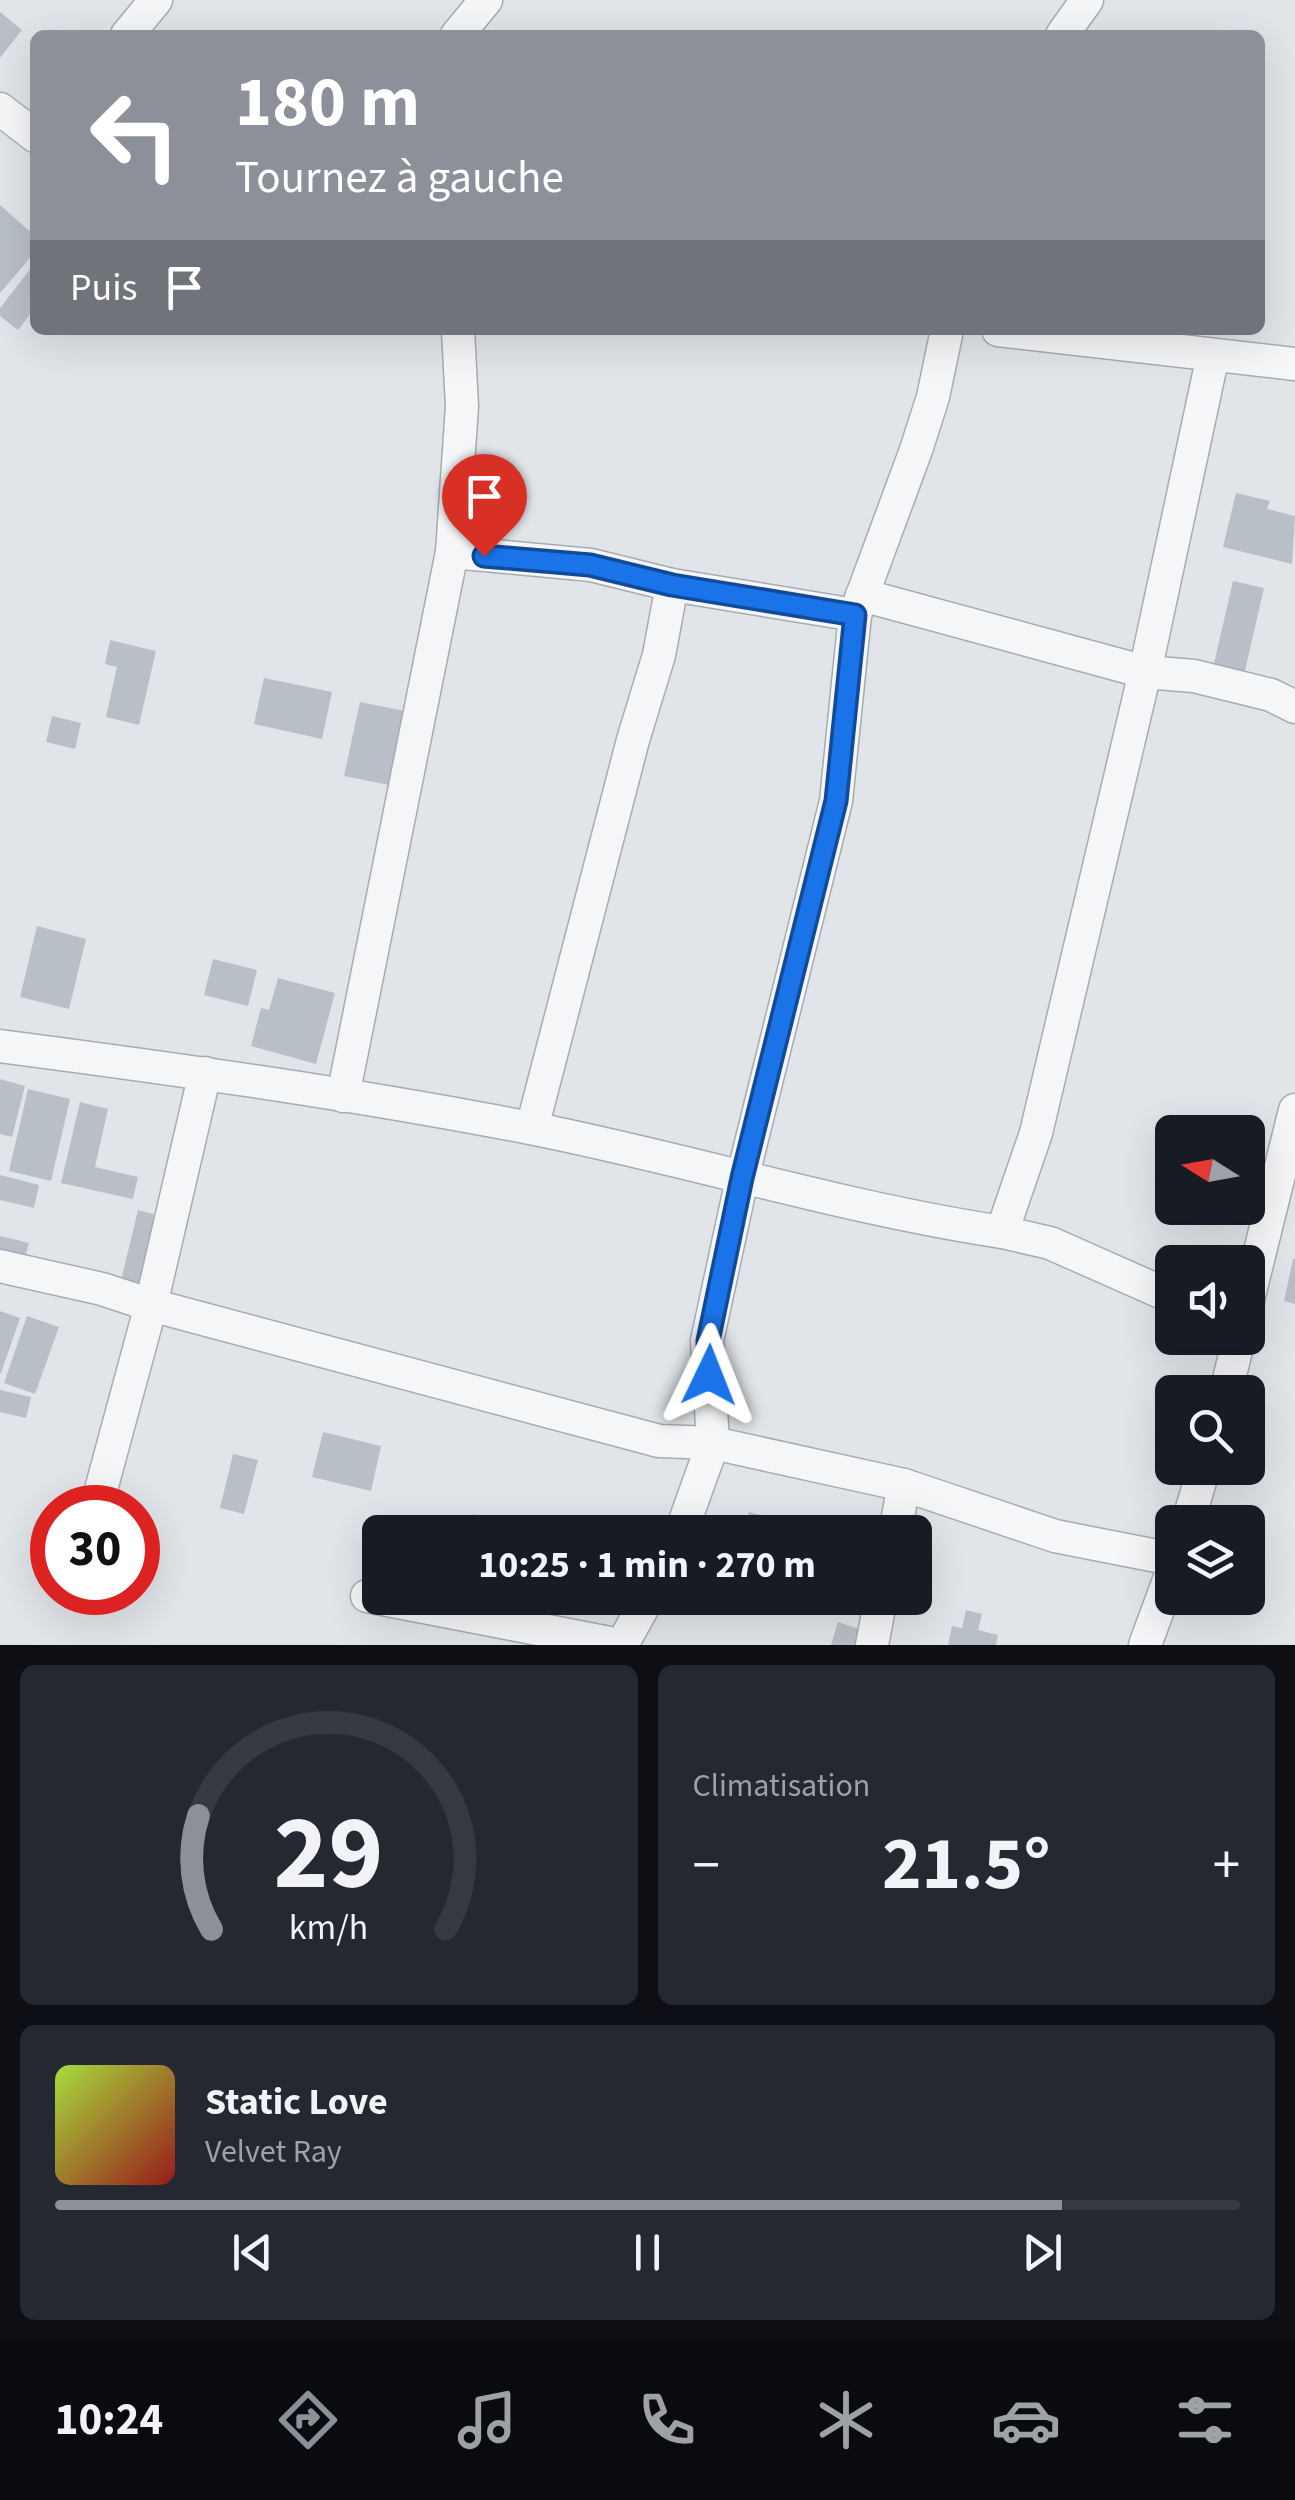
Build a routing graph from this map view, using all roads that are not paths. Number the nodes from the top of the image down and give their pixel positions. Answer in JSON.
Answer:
{"nodes":[{"id":1,"x":156,"y":0,"type":"edge"},
{"id":2,"x":486,"y":0,"type":"edge"},
{"id":3,"x":1087,"y":0,"type":"edge"},
{"id":4,"x":131,"y":30,"type":"edge"},
{"id":5,"x":461,"y":30,"type":"edge"},
{"id":6,"x":1066,"y":30,"type":"edge"},
{"id":7,"x":0,"y":109,"type":"edge"},
{"id":8,"x":30,"y":132,"type":"edge"},
{"id":9,"x":458,"y":335,"type":"edge"},
{"id":10,"x":946,"y":335,"type":"edge"},
{"id":11,"x":1041,"y":335,"type":"edge"},
{"id":12,"x":1213,"y":355,"type":"junction"},
{"id":13,"x":1295,"y":364,"type":"edge"},
{"id":14,"x":452,"y":552,"type":"junction"},
{"id":15,"x":672,"y":585,"type":"junction"},
{"id":16,"x":859,"y":605,"type":"junction"},
{"id":17,"x":1144,"y":672,"type":"junction"},
{"id":18,"x":1295,"y":707,"type":"edge"},
{"id":19,"x":0,"y":1046,"type":"edge"},
{"id":20,"x":205,"y":1072,"type":"junction"},
{"id":21,"x":342,"y":1096,"type":"junction"},
{"id":22,"x":1295,"y":1110,"type":"edge"},
{"id":23,"x":532,"y":1128,"type":"junction"},
{"id":24,"x":742,"y":1178,"type":"junction"},
{"id":25,"x":1002,"y":1232,"type":"junction"},
{"id":26,"x":1262,"y":1245,"type":"edge"},
{"id":27,"x":0,"y":1266,"type":"edge"},
{"id":28,"x":1155,"y":1289,"type":"edge"},
{"id":29,"x":151,"y":1306,"type":"junction"},
{"id":30,"x":713,"y":1443,"type":"junction"},
{"id":31,"x":102,"y":1485,"type":"edge"},
{"id":32,"x":904,"y":1485,"type":"junction"},
{"id":33,"x":687,"y":1515,"type":"edge"},
{"id":34,"x":898,"y":1515,"type":"edge"},
{"id":35,"x":1155,"y":1556,"type":"edge"},
{"id":36,"x":465,"y":1615,"type":"edge"},
{"id":37,"x":638,"y":1615,"type":"edge"},
{"id":38,"x":878,"y":1615,"type":"edge"},
{"id":39,"x":1156,"y":1615,"type":"edge"},
{"id":40,"x":621,"y":1645,"type":"edge"},
{"id":41,"x":872,"y":1645,"type":"edge"},
{"id":42,"x":1145,"y":1645,"type":"edge"}],
"edges":[{"from":1,"to":4,"type":"street"},
{"from":2,"to":5,"type":"street"},
{"from":3,"to":6,"type":"street"},
{"from":7,"to":8,"type":"street"},
{"from":9,"to":14,"type":"street"},
{"from":10,"to":16,"type":"street"},
{"from":11,"to":12,"type":"street"},
{"from":12,"to":13,"type":"street"},
{"from":12,"to":17,"type":"street"},
{"from":14,"to":15,"type":"street"},
{"from":14,"to":21,"type":"street"},
{"from":15,"to":16,"type":"street"},
{"from":15,"to":23,"type":"street"},
{"from":16,"to":17,"type":"street"},
{"from":16,"to":24,"type":"street"},
{"from":17,"to":18,"type":"street"},
{"from":17,"to":25,"type":"street"},
{"from":19,"to":20,"type":"street"},
{"from":20,"to":21,"type":"street"},
{"from":20,"to":29,"type":"street"},
{"from":21,"to":23,"type":"street"},
{"from":22,"to":26,"type":"street"},
{"from":23,"to":24,"type":"street"},
{"from":24,"to":25,"type":"street"},
{"from":24,"to":30,"type":"street"},
{"from":25,"to":28,"type":"street"},
{"from":27,"to":29,"type":"street"},
{"from":29,"to":30,"type":"street"},
{"from":29,"to":31,"type":"street"},
{"from":30,"to":32,"type":"street"},
{"from":30,"to":33,"type":"street"},
{"from":32,"to":34,"type":"street"},
{"from":32,"to":35,"type":"street"},
{"from":36,"to":40,"type":"street"},
{"from":37,"to":40,"type":"street"},
{"from":38,"to":41,"type":"street"},
{"from":39,"to":42,"type":"street"}]}
